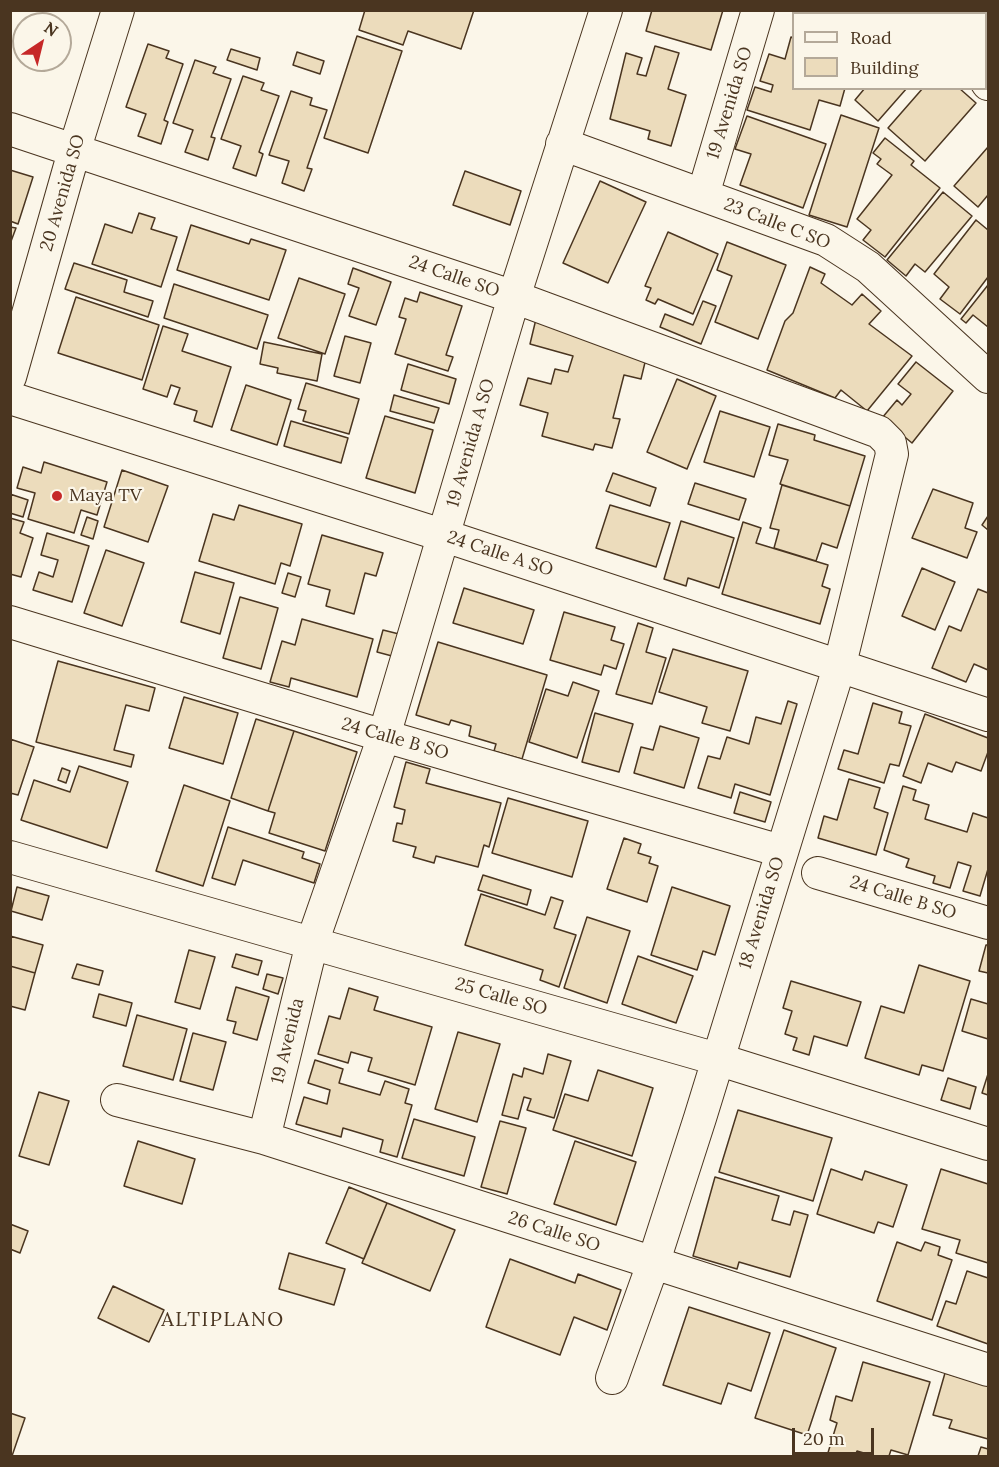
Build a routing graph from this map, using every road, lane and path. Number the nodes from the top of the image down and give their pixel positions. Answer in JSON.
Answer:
{"nodes":[{"id":1,"x":118,"y":10,"type":"edge"},
{"id":2,"x":606,"y":10,"type":"edge"},
{"id":3,"x":758,"y":10,"type":"edge"},
{"id":4,"x":10,"y":129,"type":"edge"},
{"id":5,"x":562,"y":144,"type":"junction"},
{"id":6,"x":75,"y":148,"type":"junction"},
{"id":7,"x":703,"y":195,"type":"junction"},
{"id":8,"x":514,"y":297,"type":"junction"},
{"id":9,"x":10,"y":377,"type":"edge"},
{"id":10,"x":988,"y":377,"type":"edge"},
{"id":11,"x":10,"y":398,"type":"edge"},
{"id":12,"x":890,"y":443,"type":"joint"},
{"id":13,"x":445,"y":536,"type":"junction"},
{"id":14,"x":10,"y":622,"type":"edge"},
{"id":15,"x":840,"y":664,"type":"junction"},
{"id":16,"x":988,"y":715,"type":"edge"},
{"id":17,"x":384,"y":736,"type":"junction"},
{"id":18,"x":782,"y":851,"type":"junction"},
{"id":19,"x":10,"y":857,"type":"edge"},
{"id":20,"x":818,"y":873,"type":"dead end"},
{"id":21,"x":988,"y":923,"type":"edge"},
{"id":22,"x":312,"y":943,"type":"junction"},
{"id":23,"x":717,"y":1059,"type":"junction"},
{"id":24,"x":117,"y":1100,"type":"dead end"},
{"id":25,"x":264,"y":1138,"type":"junction"},
{"id":26,"x":988,"y":1144,"type":"edge"},
{"id":27,"x":653,"y":1264,"type":"junction"},
{"id":28,"x":988,"y":1370,"type":"edge"},
{"id":29,"x":612,"y":1378,"type":"dead end"}],
"edges":[{"from":1,"to":6,"type":"street","name":"20 Avenida SO"},
{"from":2,"to":5,"type":"street","name":"19 Avenida A SO"},
{"from":3,"to":7,"type":"street","name":"19 Avenida SO"},
{"from":4,"to":6,"type":"street","name":"24 Calle SO"},
{"from":5,"to":7,"type":"street","name":"23 Calle C SO"},
{"from":5,"to":8,"type":"street","name":"19 Avenida A SO"},
{"from":6,"to":8,"type":"street","name":"24 Calle SO"},
{"from":6,"to":9,"type":"street","name":"20 Avenida SO"},
{"from":7,"to":10,"type":"street","name":"23 Calle C SO"},
{"from":8,"to":12,"type":"street","name":"24 Calle SO"},
{"from":8,"to":13,"type":"street","name":"19 Avenida A SO"},
{"from":11,"to":13,"type":"street","name":"24 Calle A SO"},
{"from":12,"to":15,"type":"street","name":"18 Avenida SO"},
{"from":13,"to":15,"type":"street","name":"24 Calle A SO"},
{"from":13,"to":17,"type":"street","name":"19 Avenida A SO"},
{"from":14,"to":17,"type":"street","name":"24 Calle B SO"},
{"from":15,"to":16,"type":"street","name":"24 Calle A SO"},
{"from":15,"to":18,"type":"street","name":"18 Avenida SO"},
{"from":17,"to":18,"type":"street","name":"24 Calle B SO"},
{"from":17,"to":22,"type":"street","name":"19 Avenida A SO"},
{"from":18,"to":23,"type":"street","name":"18 Avenida SO"},
{"from":19,"to":22,"type":"street","name":"25 Calle SO"},
{"from":20,"to":21,"type":"street","name":"24 Calle B SO"},
{"from":22,"to":23,"type":"street","name":"25 Calle SO"},
{"from":22,"to":25,"type":"street","name":"19 Avenida"},
{"from":23,"to":26,"type":"street","name":"25 Calle SO"},
{"from":23,"to":27,"type":"street","name":"18 Avenida SO"},
{"from":24,"to":25,"type":"street","name":"26 Calle SO"},
{"from":25,"to":27,"type":"street","name":"26 Calle SO"},
{"from":27,"to":28,"type":"street","name":"26 Calle SO"},
{"from":27,"to":29,"type":"street","name":"18 Avenida SO"}]}
